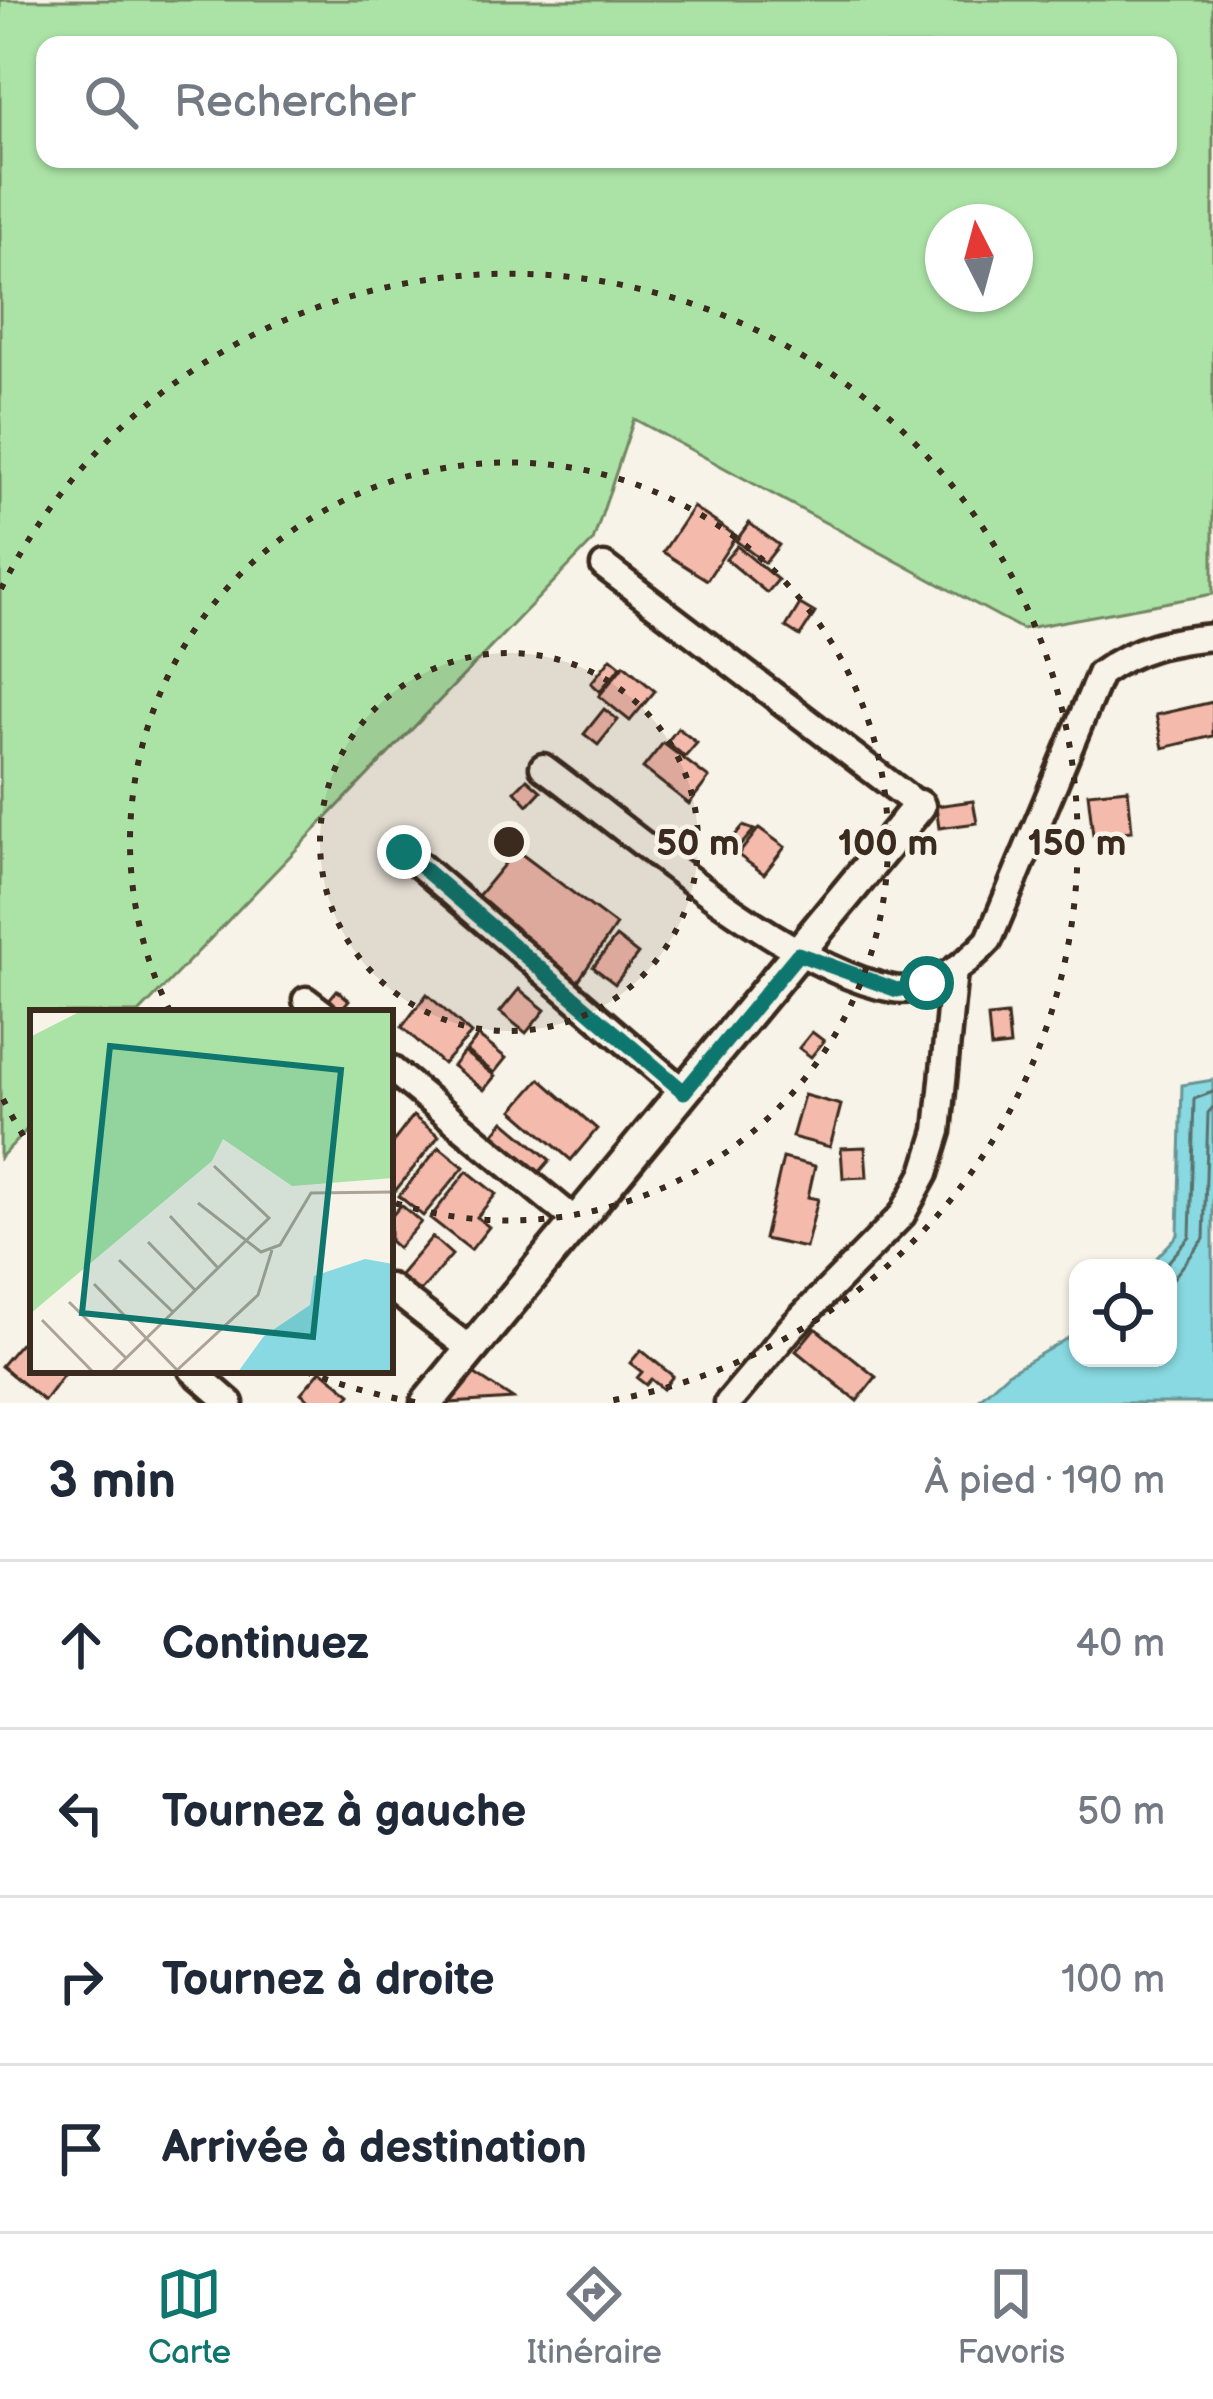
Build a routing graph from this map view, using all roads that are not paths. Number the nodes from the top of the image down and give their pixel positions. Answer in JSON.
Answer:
{"nodes":[{"id":1,"x":604,"y":566,"type":"dead end"},
{"id":2,"x":1213,"y":637,"type":"edge"},
{"id":3,"x":543,"y":767,"type":"dead end"},
{"id":4,"x":919,"y":806,"type":"joint"},
{"id":5,"x":404,"y":852,"type":"dead end"},
{"id":6,"x":798,"y":954,"type":"junction"},
{"id":7,"x":954,"y":970,"type":"junction"},
{"id":8,"x":393,"y":1070,"type":"edge"},
{"id":9,"x":684,"y":1092,"type":"junction"},
{"id":10,"x":577,"y":1222,"type":"junction"},
{"id":11,"x":393,"y":1289,"type":"edge"},
{"id":12,"x":471,"y":1350,"type":"junction"},
{"id":13,"x":195,"y":1373,"type":"edge"},
{"id":14,"x":230,"y":1403,"type":"edge"},
{"id":15,"x":427,"y":1403,"type":"edge"},
{"id":16,"x":728,"y":1403,"type":"edge"}],
"edges":[{"from":1,"to":4,"type":"street"},
{"from":2,"to":7,"type":"street"},
{"from":3,"to":6,"type":"street"},
{"from":4,"to":6,"type":"street"},
{"from":5,"to":9,"type":"street"},
{"from":6,"to":7,"type":"street"},
{"from":6,"to":9,"type":"street"},
{"from":7,"to":16,"type":"street"},
{"from":8,"to":10,"type":"street"},
{"from":9,"to":10,"type":"street"},
{"from":10,"to":12,"type":"street"},
{"from":11,"to":12,"type":"street"},
{"from":12,"to":15,"type":"street"},
{"from":13,"to":14,"type":"street"}]}
